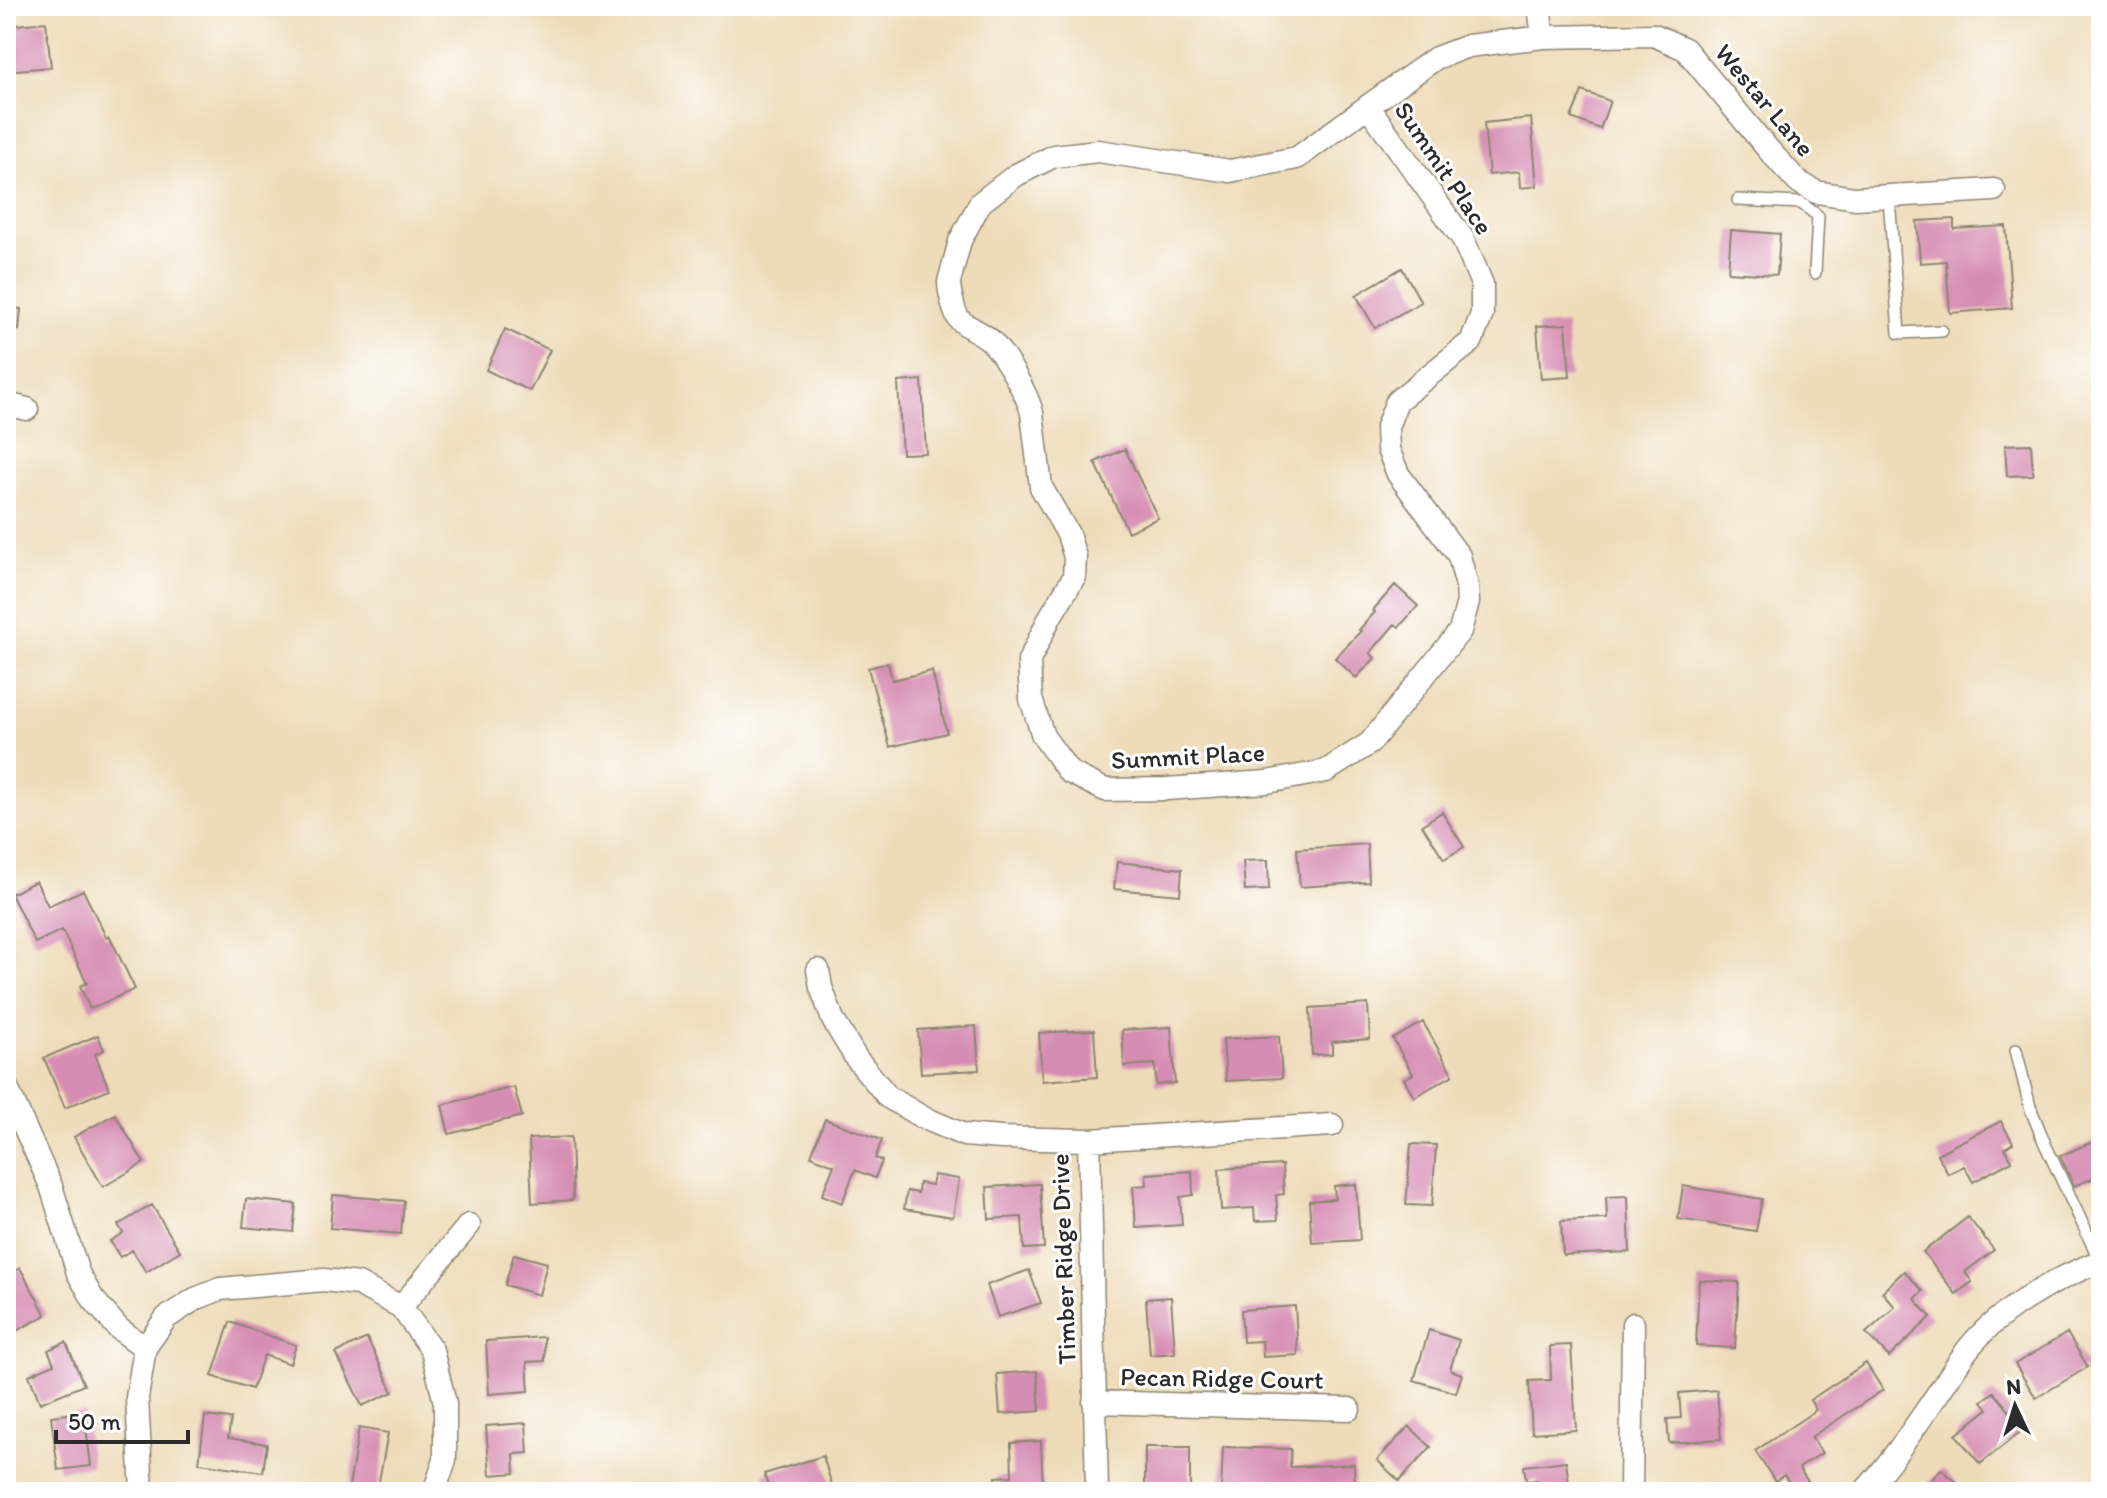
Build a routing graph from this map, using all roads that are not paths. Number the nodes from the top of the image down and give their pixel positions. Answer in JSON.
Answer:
{"nodes":[{"id":1,"x":1539,"y":6,"type":"edge"},
{"id":2,"x":1543,"y":37,"type":"junction"},
{"id":3,"x":1368,"y":106,"type":"junction"},
{"id":4,"x":1994,"y":190,"type":"dead end"},
{"id":5,"x":1889,"y":197,"type":"junction"},
{"id":6,"x":1738,"y":200,"type":"dead end"},
{"id":7,"x":1813,"y":200,"type":"junction"},
{"id":8,"x":1815,"y":273,"type":"dead end"},
{"id":9,"x":1942,"y":331,"type":"dead end"},
{"id":10,"x":818,"y":970,"type":"dead end"},
{"id":11,"x":2016,"y":1050,"type":"dead end"},
{"id":12,"x":6,"y":1086,"type":"edge"},
{"id":13,"x":1332,"y":1125,"type":"dead end"},
{"id":14,"x":1089,"y":1140,"type":"junction"},
{"id":15,"x":469,"y":1225,"type":"dead end"},
{"id":16,"x":2100,"y":1261,"type":"edge"},
{"id":17,"x":401,"y":1307,"type":"junction"},
{"id":18,"x":1633,"y":1324,"type":"dead end"},
{"id":19,"x":145,"y":1348,"type":"junction"},
{"id":20,"x":1094,"y":1402,"type":"junction"},
{"id":21,"x":1349,"y":1409,"type":"dead end"},
{"id":22,"x":142,"y":1492,"type":"edge"},
{"id":23,"x":434,"y":1492,"type":"edge"},
{"id":24,"x":1097,"y":1492,"type":"edge"},
{"id":25,"x":1631,"y":1492,"type":"edge"},
{"id":26,"x":1864,"y":1492,"type":"edge"}],
"edges":[{"from":1,"to":2,"type":"street"},
{"from":2,"to":3,"type":"street","name":"Westar Lane"},
{"from":2,"to":7,"type":"street","name":"Westar Lane"},
{"from":3,"to":3,"type":"street","name":"Summit Place"},
{"from":4,"to":5,"type":"street","name":"Westar Lane"},
{"from":5,"to":7,"type":"street","name":"Westar Lane"},
{"from":5,"to":9,"type":"lane"},
{"from":6,"to":7,"type":"lane"},
{"from":7,"to":8,"type":"lane"},
{"from":10,"to":14,"type":"street","name":"Timber Ridge Drive"},
{"from":11,"to":16,"type":"lane"},
{"from":12,"to":19,"type":"street"},
{"from":13,"to":14,"type":"street"},
{"from":14,"to":20,"type":"street","name":"Timber Ridge Drive"},
{"from":15,"to":17,"type":"street"},
{"from":16,"to":26,"type":"street"},
{"from":17,"to":19,"type":"street"},
{"from":17,"to":23,"type":"street"},
{"from":18,"to":25,"type":"street"},
{"from":19,"to":22,"type":"street"},
{"from":20,"to":21,"type":"street","name":"Pecan Ridge Court"},
{"from":20,"to":24,"type":"street","name":"Timber Ridge Drive"}]}
